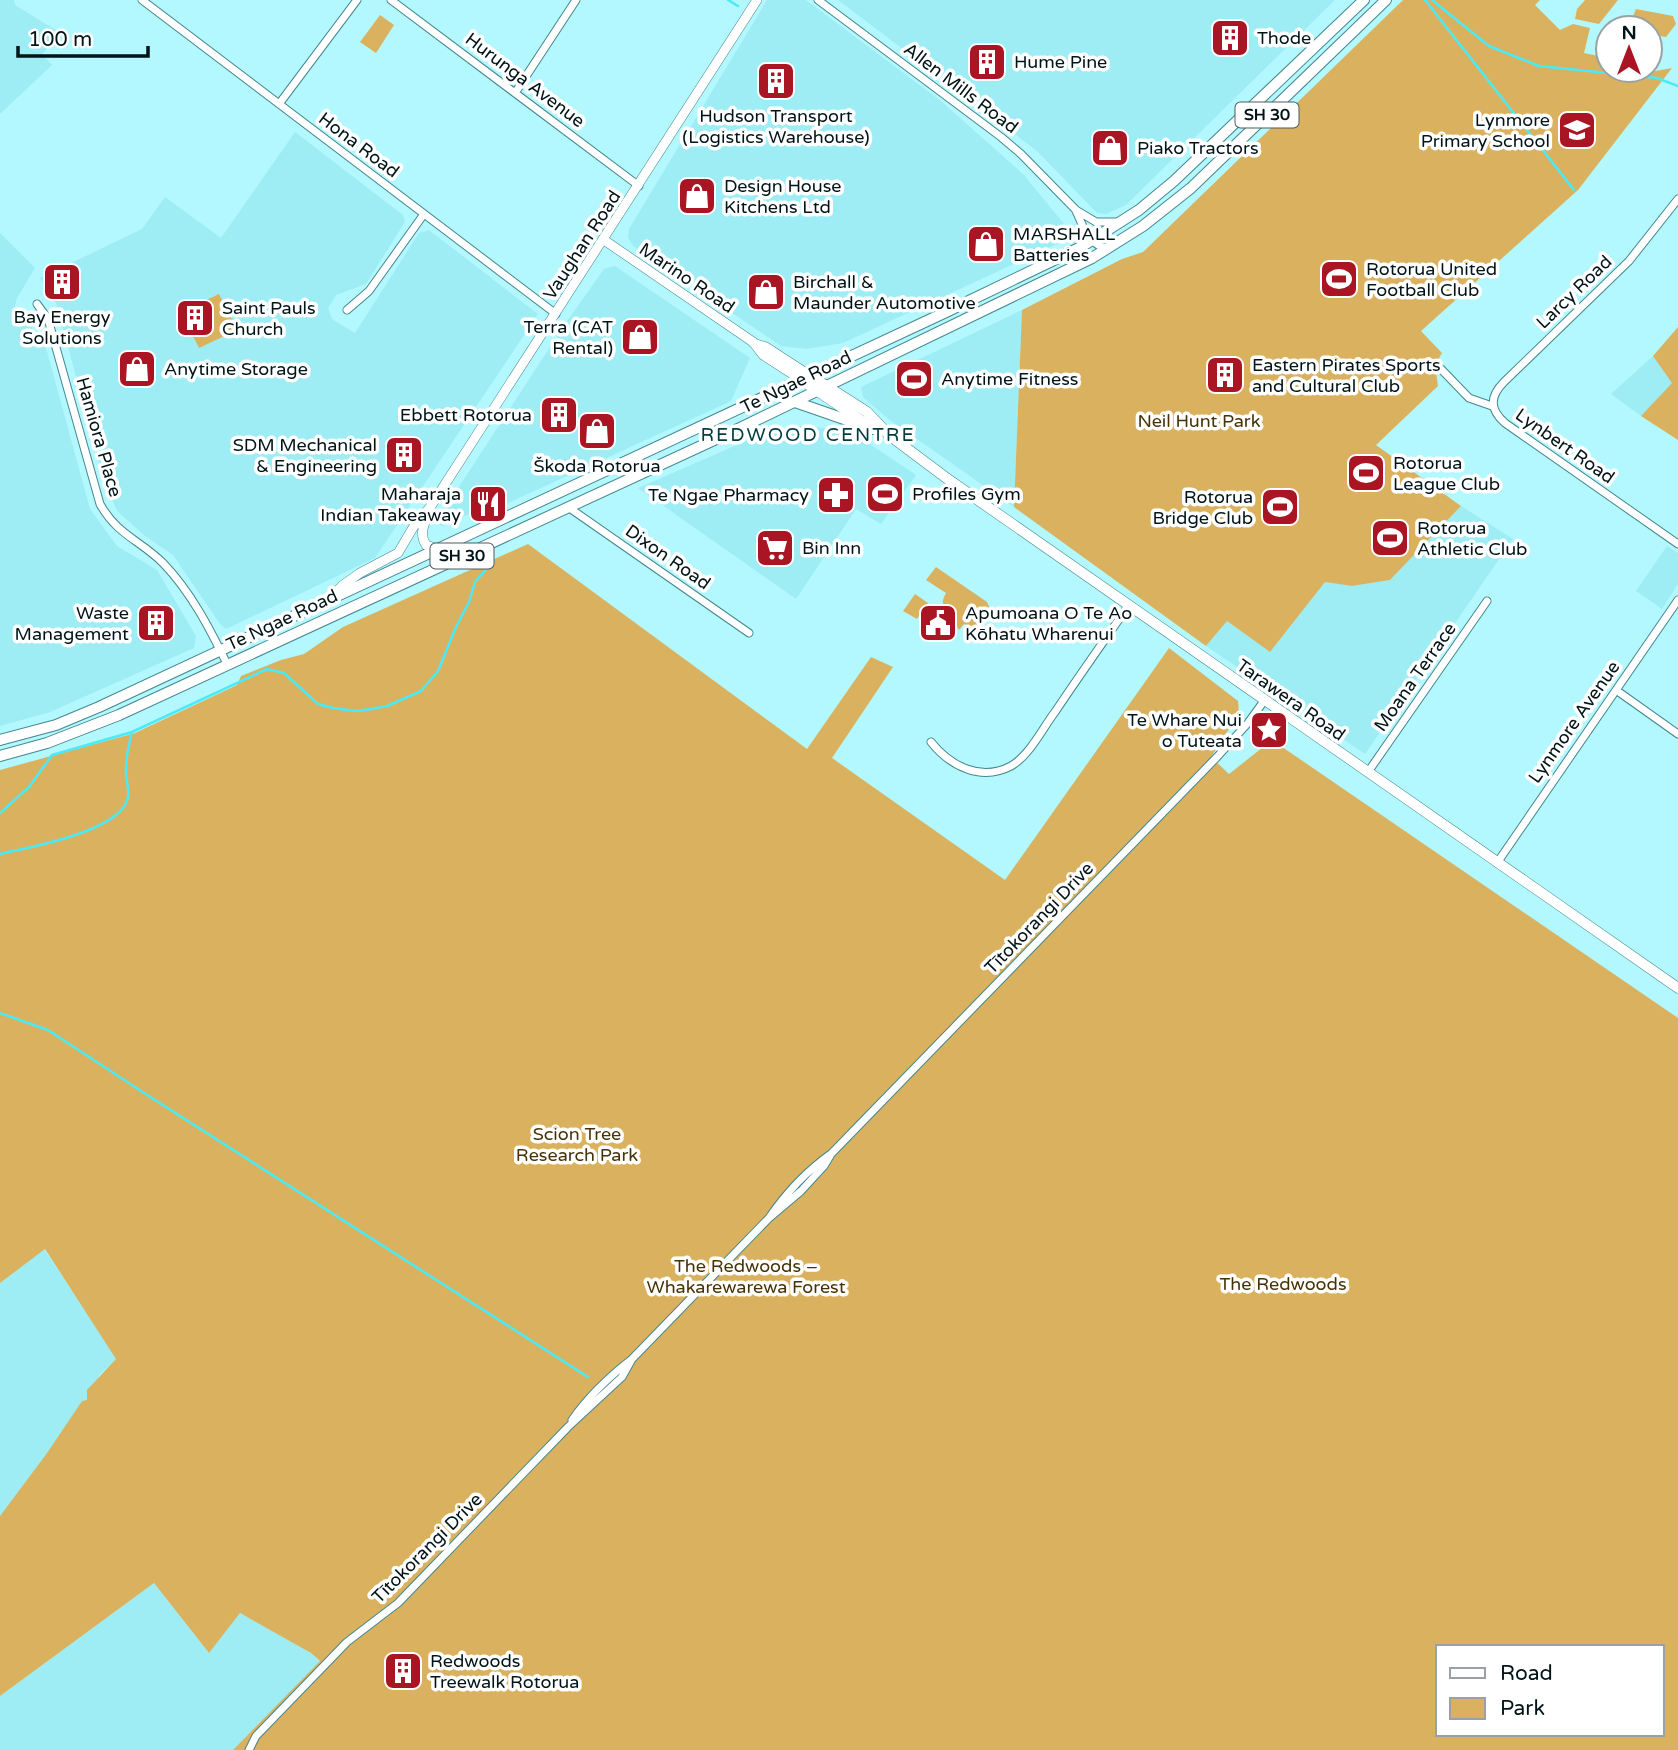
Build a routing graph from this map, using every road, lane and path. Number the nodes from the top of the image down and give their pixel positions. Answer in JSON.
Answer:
{"nodes":[{"id":1,"x":142,"y":0,"type":"edge"},
{"id":2,"x":357,"y":0,"type":"edge"},
{"id":3,"x":391,"y":0,"type":"edge"},
{"id":4,"x":576,"y":0,"type":"edge"},
{"id":5,"x":757,"y":0,"type":"edge"},
{"id":6,"x":818,"y":0,"type":"edge"},
{"id":7,"x":1364,"y":0,"type":"edge"},
{"id":8,"x":1386,"y":0,"type":"edge"},
{"id":9,"x":515,"y":93,"type":"junction"},
{"id":10,"x":279,"y":104,"type":"junction"},
{"id":11,"x":639,"y":186,"type":"junction"},
{"id":12,"x":1678,"y":198,"type":"edge"},
{"id":13,"x":1076,"y":210,"type":"junction"},
{"id":14,"x":424,"y":214,"type":"junction"},
{"id":15,"x":1123,"y":221,"type":"junction"},
{"id":16,"x":604,"y":240,"type":"junction"},
{"id":17,"x":1085,"y":241,"type":"junction"},
{"id":18,"x":1108,"y":249,"type":"junction"},
{"id":19,"x":37,"y":304,"type":"dead end"},
{"id":20,"x":347,"y":310,"type":"dead end"},
{"id":21,"x":556,"y":314,"type":"junction"},
{"id":22,"x":1441,"y":369,"type":"dead end"},
{"id":23,"x":805,"y":377,"type":"junction"},
{"id":24,"x":823,"y":389,"type":"junction"},
{"id":25,"x":795,"y":402,"type":"junction"},
{"id":26,"x":1492,"y":406,"type":"junction"},
{"id":27,"x":873,"y":429,"type":"junction"},
{"id":28,"x":889,"y":435,"type":"junction"},
{"id":29,"x":431,"y":506,"type":"junction"},
{"id":30,"x":568,"y":507,"type":"junction"},
{"id":31,"x":1678,"y":544,"type":"edge"},
{"id":32,"x":438,"y":550,"type":"junction"},
{"id":33,"x":328,"y":600,"type":"junction"},
{"id":34,"x":1678,"y":600,"type":"edge"},
{"id":35,"x":1488,"y":601,"type":"dead end"},
{"id":36,"x":1129,"y":605,"type":"junction"},
{"id":37,"x":749,"y":633,"type":"dead end"},
{"id":38,"x":220,"y":650,"type":"junction"},
{"id":39,"x":227,"y":664,"type":"junction"},
{"id":40,"x":1616,"y":690,"type":"junction"},
{"id":41,"x":1264,"y":701,"type":"junction"},
{"id":42,"x":1678,"y":734,"type":"edge"},
{"id":43,"x":0,"y":740,"type":"edge"},
{"id":44,"x":930,"y":742,"type":"dead end"},
{"id":45,"x":0,"y":756,"type":"edge"},
{"id":46,"x":1368,"y":772,"type":"junction"},
{"id":47,"x":1497,"y":863,"type":"junction"},
{"id":48,"x":1678,"y":988,"type":"edge"},
{"id":49,"x":249,"y":1750,"type":"edge"}],
"edges":[{"from":1,"to":10,"type":"street","name":"Hona Road"},
{"from":2,"to":10,"type":"street"},
{"from":3,"to":9,"type":"street","name":"Hurunga Avenue"},
{"from":4,"to":9,"type":"street"},
{"from":5,"to":11,"type":"street","name":"Vaughan Road"},
{"from":6,"to":13,"type":"street","name":"Allen Mills Road"},
{"from":7,"to":15,"type":"highway","name":"Te Ngae Road","number":"SH 30"},
{"from":8,"to":18,"type":"highway","name":"Te Ngae Road","number":"SH 30"},
{"from":9,"to":11,"type":"street","name":"Hurunga Avenue"},
{"from":10,"to":14,"type":"street","name":"Hona Road"},
{"from":11,"to":16,"type":"street","name":"Vaughan Road"},
{"from":12,"to":26,"type":"street","name":"Larcy Road"},
{"from":13,"to":15,"type":"street","name":"Allen Mills Road"},
{"from":13,"to":17,"type":"street","name":"Allen Mills Road"},
{"from":14,"to":20,"type":"street"},
{"from":14,"to":21,"type":"street","name":"Hona Road"},
{"from":15,"to":17,"type":"highway","name":"Te Ngae Road","number":"SH 30"},
{"from":16,"to":21,"type":"street","name":"Vaughan Road"},
{"from":16,"to":23,"type":"street","name":"Marino Road"},
{"from":17,"to":18,"type":"street"},
{"from":17,"to":23,"type":"highway","name":"Te Ngae Road","number":"SH 30"},
{"from":18,"to":24,"type":"highway","name":"Te Ngae Road","number":"SH 30"},
{"from":19,"to":38,"type":"street","name":"Hamiora Place"},
{"from":21,"to":29,"type":"street","name":"Vaughan Road"},
{"from":22,"to":26,"type":"street","name":"Lynbert Road"},
{"from":23,"to":24,"type":"main road"},
{"from":23,"to":32,"type":"highway","name":"Te Ngae Road","number":"SH 30"},
{"from":24,"to":25,"type":"highway","name":"Te Ngae Road","number":"SH 30"},
{"from":24,"to":27,"type":"main road","name":"Tarawera Road"},
{"from":24,"to":28,"type":"main road","name":"Tarawera Road"},
{"from":25,"to":27,"type":"highway"},
{"from":25,"to":30,"type":"highway","name":"Te Ngae Road","number":"SH 30"},
{"from":26,"to":31,"type":"street","name":"Lynbert Road"},
{"from":27,"to":28,"type":"main road","name":"Tarawera Road"},
{"from":28,"to":36,"type":"main road","name":"Tarawera Road"},
{"from":29,"to":32,"type":"street","name":"Vaughan Road"},
{"from":29,"to":33,"type":"street","name":"Vaughan Road"},
{"from":30,"to":37,"type":"street","name":"Dixon Road"},
{"from":30,"to":39,"type":"highway","name":"Te Ngae Road","number":"SH 30"},
{"from":32,"to":33,"type":"highway","name":"Te Ngae Road","number":"SH 30"},
{"from":33,"to":38,"type":"highway","name":"Te Ngae Road","number":"SH 30"},
{"from":34,"to":40,"type":"street","name":"Lynmore Avenue"},
{"from":35,"to":46,"type":"street","name":"Moana Terrace"},
{"from":36,"to":41,"type":"main road","name":"Tarawera Road"},
{"from":36,"to":44,"type":"street"},
{"from":38,"to":39,"type":"street","name":"Hamiora Place"},
{"from":38,"to":43,"type":"highway","name":"Te Ngae Road","number":"SH 30"},
{"from":39,"to":45,"type":"highway","name":"Te Ngae Road","number":"SH 30"},
{"from":40,"to":42,"type":"street"},
{"from":40,"to":47,"type":"street","name":"Lynmore Avenue"},
{"from":41,"to":46,"type":"main road","name":"Tarawera Road"},
{"from":41,"to":49,"type":"street","name":"Tītokorangi Drive"},
{"from":46,"to":47,"type":"main road","name":"Tarawera Road"},
{"from":47,"to":48,"type":"main road","name":"Tarawera Road"}]}
